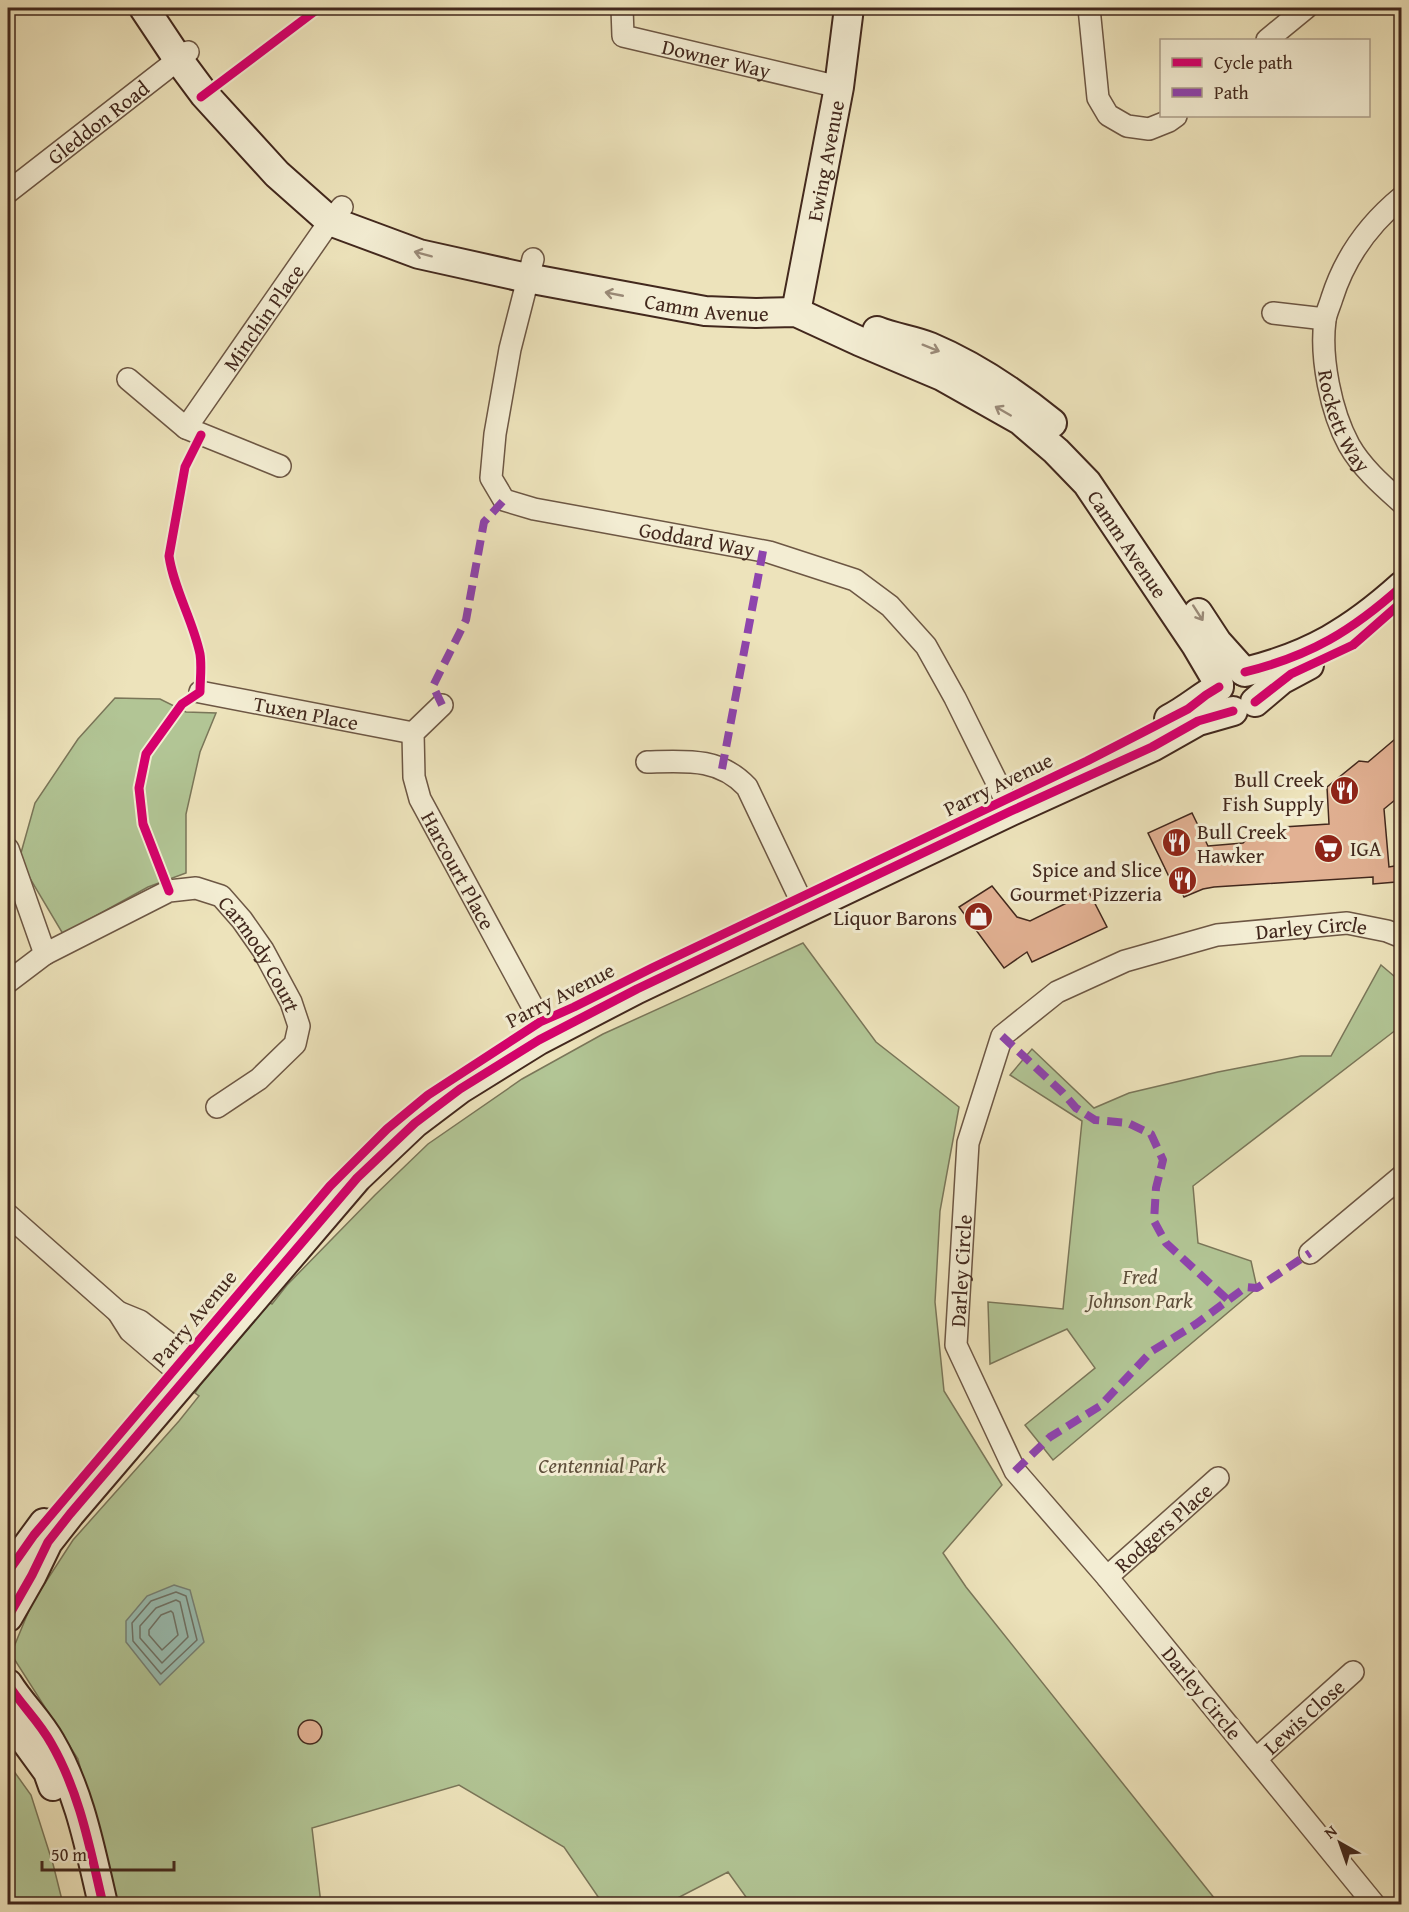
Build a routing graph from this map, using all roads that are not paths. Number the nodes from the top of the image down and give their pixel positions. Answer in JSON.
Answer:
{"nodes":[{"id":1,"x":144,"y":8,"type":"edge"},
{"id":2,"x":164,"y":8,"type":"edge"},
{"id":3,"x":622,"y":8,"type":"edge"},
{"id":4,"x":849,"y":8,"type":"edge"},
{"id":5,"x":1089,"y":8,"type":"edge"},
{"id":6,"x":1306,"y":8,"type":"edge"},
{"id":7,"x":1268,"y":39,"type":"edge"},
{"id":8,"x":183,"y":56,"type":"junction"},
{"id":9,"x":839,"y":87,"type":"junction"},
{"id":10,"x":1175,"y":117,"type":"edge"},
{"id":11,"x":8,"y":192,"type":"edge"},
{"id":12,"x":1401,"y":197,"type":"edge"},
{"id":13,"x":336,"y":214,"type":"junction"},
{"id":14,"x":530,"y":268,"type":"junction"},
{"id":15,"x":798,"y":304,"type":"junction"},
{"id":16,"x":1273,"y":313,"type":"dead end"},
{"id":17,"x":1325,"y":320,"type":"junction"},
{"id":18,"x":128,"y":380,"type":"dead end"},
{"id":19,"x":186,"y":428,"type":"junction"},
{"id":20,"x":280,"y":466,"type":"dead end"},
{"id":21,"x":1401,"y":503,"type":"edge"},
{"id":22,"x":1401,"y":586,"type":"edge"},
{"id":23,"x":1401,"y":602,"type":"edge"},
{"id":24,"x":1236,"y":688,"type":"junction"},
{"id":25,"x":200,"y":692,"type":"dead end"},
{"id":26,"x":442,"y":705,"type":"dead end"},
{"id":27,"x":413,"y":733,"type":"junction"},
{"id":28,"x":647,"y":762,"type":"dead end"},
{"id":29,"x":1008,"y":805,"type":"junction"},
{"id":30,"x":8,"y":849,"type":"edge"},
{"id":31,"x":803,"y":903,"type":"junction"},
{"id":32,"x":1401,"y":937,"type":"edge"},
{"id":33,"x":45,"y":954,"type":"junction"},
{"id":34,"x":8,"y":982,"type":"edge"},
{"id":35,"x":544,"y":1028,"type":"junction"},
{"id":36,"x":217,"y":1107,"type":"dead end"},
{"id":37,"x":1401,"y":1176,"type":"edge"},
{"id":38,"x":8,"y":1215,"type":"edge"},
{"id":39,"x":1310,"y":1253,"type":"dead end"},
{"id":40,"x":186,"y":1368,"type":"junction"},
{"id":41,"x":1218,"y":1478,"type":"dead end"},
{"id":42,"x":8,"y":1572,"type":"edge"},
{"id":43,"x":1107,"y":1577,"type":"junction"},
{"id":44,"x":8,"y":1617,"type":"edge"},
{"id":45,"x":1353,"y":1672,"type":"dead end"},
{"id":46,"x":8,"y":1684,"type":"edge"},
{"id":47,"x":8,"y":1717,"type":"edge"},
{"id":48,"x":1256,"y":1759,"type":"junction"},
{"id":49,"x":83,"y":1905,"type":"edge"},
{"id":50,"x":103,"y":1905,"type":"edge"},
{"id":51,"x":1374,"y":1905,"type":"edge"}],
"edges":[{"from":1,"to":8,"type":"main road","name":"Camm Avenue"},
{"from":2,"to":8,"type":"main road","name":"Camm Avenue"},
{"from":3,"to":9,"type":"street","name":"Downer Way"},
{"from":4,"to":9,"type":"main road","name":"Ewing Avenue"},
{"from":5,"to":10,"type":"street"},
{"from":6,"to":7,"type":"street"},
{"from":8,"to":11,"type":"street","name":"Gleddon Road"},
{"from":8,"to":13,"type":"main road","name":"Camm Avenue"},
{"from":9,"to":15,"type":"main road","name":"Ewing Avenue"},
{"from":12,"to":17,"type":"street","name":"Rockett Way"},
{"from":13,"to":14,"type":"main road","name":"Camm Avenue"},
{"from":13,"to":19,"type":"street","name":"Minchin Place"},
{"from":14,"to":15,"type":"main road","name":"Camm Avenue"},
{"from":14,"to":29,"type":"street","name":"Goddard Way"},
{"from":15,"to":24,"type":"main road","name":"Camm Avenue"},
{"from":16,"to":17,"type":"street"},
{"from":17,"to":21,"type":"street","name":"Rockett Way"},
{"from":18,"to":19,"type":"street"},
{"from":19,"to":20,"type":"street"},
{"from":22,"to":24,"type":"main road","name":"Parry Avenue"},
{"from":23,"to":24,"type":"main road","name":"Parry Avenue"},
{"from":24,"to":29,"type":"main road","name":"Parry Avenue"},
{"from":25,"to":27,"type":"street","name":"Tuxen Place"},
{"from":26,"to":27,"type":"street"},
{"from":27,"to":35,"type":"street","name":"Harcourt Place"},
{"from":28,"to":31,"type":"street"},
{"from":29,"to":31,"type":"main road","name":"Parry Avenue"},
{"from":30,"to":33,"type":"street"},
{"from":31,"to":35,"type":"main road","name":"Parry Avenue"},
{"from":32,"to":43,"type":"street","name":"Darley Circle"},
{"from":33,"to":34,"type":"street","name":"Carmody Court"},
{"from":33,"to":36,"type":"street","name":"Carmody Court"},
{"from":35,"to":40,"type":"main road","name":"Parry Avenue"},
{"from":37,"to":39,"type":"street"},
{"from":38,"to":40,"type":"street"},
{"from":40,"to":42,"type":"main road","name":"Parry Avenue"},
{"from":40,"to":44,"type":"main road","name":"Parry Avenue"},
{"from":41,"to":43,"type":"street","name":"Rodgers Place"},
{"from":43,"to":48,"type":"street","name":"Darley Circle"},
{"from":45,"to":48,"type":"street","name":"Lewis Close"},
{"from":46,"to":50,"type":"main road"},
{"from":47,"to":49,"type":"main road"},
{"from":48,"to":51,"type":"street","name":"Darley Circle"}]}
